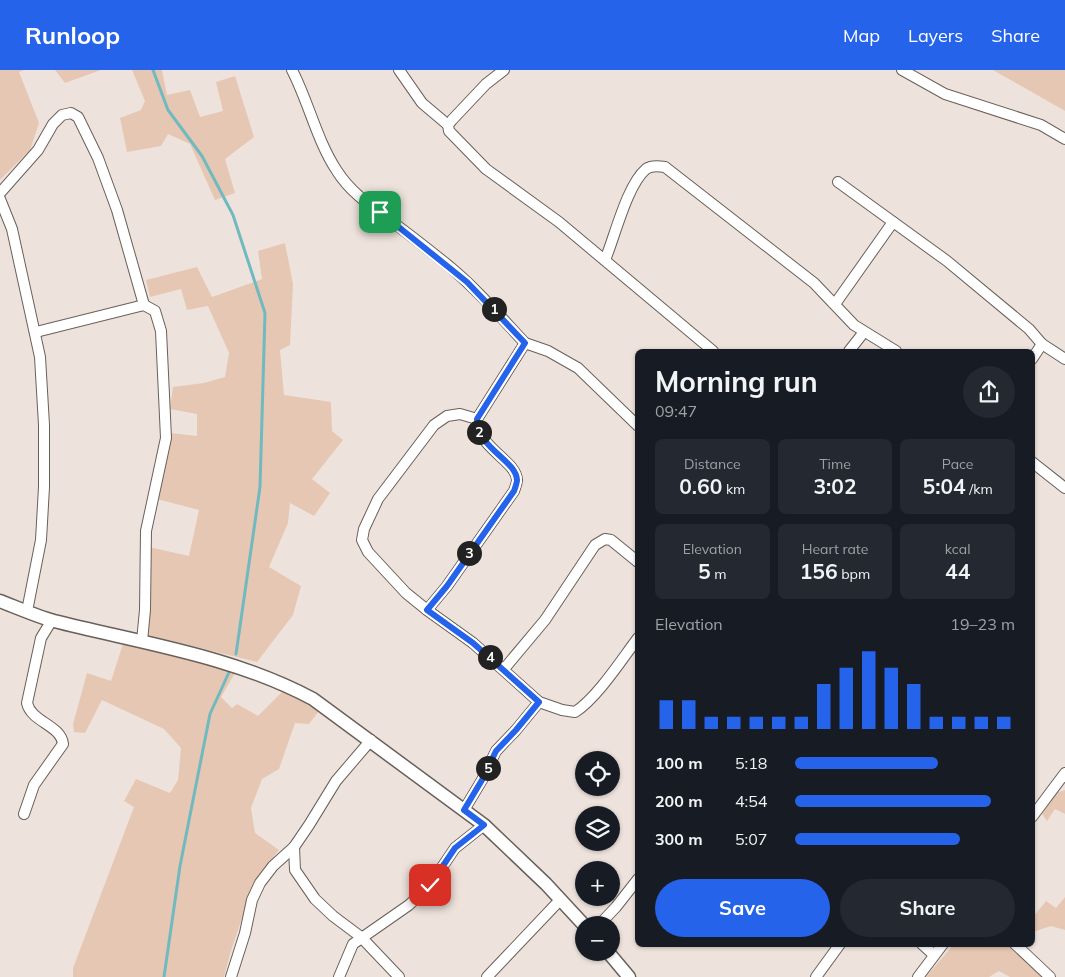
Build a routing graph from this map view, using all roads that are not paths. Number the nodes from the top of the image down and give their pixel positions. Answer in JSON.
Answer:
{"nodes":[{"id":1,"x":292,"y":70,"type":"edge"},
{"id":2,"x":399,"y":70,"type":"edge"},
{"id":3,"x":504,"y":70,"type":"edge"},
{"id":4,"x":902,"y":70,"type":"edge"},
{"id":5,"x":448,"y":126,"type":"junction"},
{"id":6,"x":1065,"y":139,"type":"edge"},
{"id":7,"x":838,"y":182,"type":"dead end"},
{"id":8,"x":0,"y":193,"type":"edge"},
{"id":9,"x":0,"y":199,"type":"edge"},
{"id":10,"x":893,"y":222,"type":"junction"},
{"id":11,"x":605,"y":260,"type":"junction"},
{"id":12,"x":835,"y":304,"type":"junction"},
{"id":13,"x":144,"y":305,"type":"junction"},
{"id":14,"x":36,"y":332,"type":"junction"},
{"id":15,"x":864,"y":332,"type":"junction"},
{"id":16,"x":525,"y":343,"type":"junction"},
{"id":17,"x":1042,"y":344,"type":"junction"},
{"id":18,"x":712,"y":349,"type":"edge"},
{"id":19,"x":851,"y":349,"type":"edge"},
{"id":20,"x":893,"y":349,"type":"edge"},
{"id":21,"x":1035,"y":354,"type":"edge"},
{"id":22,"x":1065,"y":359,"type":"edge"},
{"id":23,"x":477,"y":419,"type":"junction"},
{"id":24,"x":635,"y":423,"type":"edge"},
{"id":25,"x":1035,"y":464,"type":"edge"},
{"id":26,"x":1065,"y":488,"type":"edge"},
{"id":27,"x":635,"y":560,"type":"edge"},
{"id":28,"x":0,"y":601,"type":"edge"},
{"id":29,"x":427,"y":610,"type":"junction"},
{"id":30,"x":28,"y":611,"type":"junction"},
{"id":31,"x":52,"y":620,"type":"junction"},
{"id":32,"x":142,"y":642,"type":"junction"},
{"id":33,"x":635,"y":642,"type":"edge"},
{"id":34,"x":504,"y":669,"type":"junction"},
{"id":35,"x":539,"y":702,"type":"junction"},
{"id":36,"x":371,"y":740,"type":"junction"},
{"id":37,"x":1065,"y":773,"type":"edge"},
{"id":38,"x":464,"y":810,"type":"junction"},
{"id":39,"x":1035,"y":812,"type":"edge"},
{"id":40,"x":24,"y":814,"type":"dead end"},
{"id":41,"x":484,"y":825,"type":"junction"},
{"id":42,"x":294,"y":847,"type":"junction"},
{"id":43,"x":635,"y":883,"type":"edge"},
{"id":44,"x":560,"y":900,"type":"junction"},
{"id":45,"x":575,"y":916,"type":"edge"},
{"id":46,"x":608,"y":916,"type":"edge"},
{"id":47,"x":361,"y":937,"type":"junction"},
{"id":48,"x":838,"y":947,"type":"edge"},
{"id":49,"x":925,"y":947,"type":"edge"},
{"id":50,"x":941,"y":947,"type":"edge"},
{"id":51,"x":1018,"y":947,"type":"edge"},
{"id":52,"x":934,"y":955,"type":"junction"},
{"id":53,"x":615,"y":961,"type":"edge"},
{"id":54,"x":627,"y":976,"type":"edge"},
{"id":55,"x":231,"y":977,"type":"edge"},
{"id":56,"x":339,"y":977,"type":"edge"},
{"id":57,"x":399,"y":977,"type":"edge"},
{"id":58,"x":487,"y":977,"type":"edge"},
{"id":59,"x":816,"y":977,"type":"edge"},
{"id":60,"x":918,"y":977,"type":"edge"},
{"id":61,"x":1050,"y":977,"type":"edge"}],
"edges":[{"from":1,"to":16,"type":"street"},
{"from":2,"to":5,"type":"street"},
{"from":3,"to":5,"type":"street"},
{"from":4,"to":6,"type":"street"},
{"from":5,"to":11,"type":"street"},
{"from":7,"to":10,"type":"street"},
{"from":8,"to":13,"type":"street"},
{"from":9,"to":14,"type":"street"},
{"from":10,"to":12,"type":"street"},
{"from":10,"to":17,"type":"street"},
{"from":11,"to":12,"type":"street"},
{"from":11,"to":18,"type":"street"},
{"from":12,"to":15,"type":"street"},
{"from":13,"to":14,"type":"street"},
{"from":13,"to":32,"type":"street"},
{"from":14,"to":30,"type":"street"},
{"from":15,"to":19,"type":"street"},
{"from":15,"to":20,"type":"street"},
{"from":16,"to":23,"type":"street"},
{"from":16,"to":24,"type":"street"},
{"from":17,"to":21,"type":"street"},
{"from":17,"to":22,"type":"street"},
{"from":23,"to":29,"type":"street"},
{"from":23,"to":29,"type":"street"},
{"from":25,"to":26,"type":"street"},
{"from":27,"to":34,"type":"street"},
{"from":28,"to":30,"type":"street"},
{"from":29,"to":34,"type":"street"},
{"from":30,"to":31,"type":"street"},
{"from":31,"to":32,"type":"street"},
{"from":31,"to":40,"type":"street"},
{"from":32,"to":36,"type":"street"},
{"from":33,"to":35,"type":"street"},
{"from":34,"to":35,"type":"street"},
{"from":35,"to":38,"type":"street"},
{"from":36,"to":38,"type":"street"},
{"from":36,"to":42,"type":"street"},
{"from":37,"to":39,"type":"street"},
{"from":38,"to":41,"type":"street"},
{"from":41,"to":44,"type":"street"},
{"from":41,"to":47,"type":"street"},
{"from":42,"to":47,"type":"street"},
{"from":42,"to":55,"type":"street"},
{"from":43,"to":46,"type":"street"},
{"from":44,"to":45,"type":"street"},
{"from":44,"to":58,"type":"street"},
{"from":47,"to":56,"type":"street"},
{"from":47,"to":57,"type":"street"},
{"from":48,"to":59,"type":"street"},
{"from":49,"to":52,"type":"street"},
{"from":50,"to":52,"type":"street"},
{"from":51,"to":61,"type":"street"},
{"from":52,"to":60,"type":"street"},
{"from":53,"to":54,"type":"street"}]}
